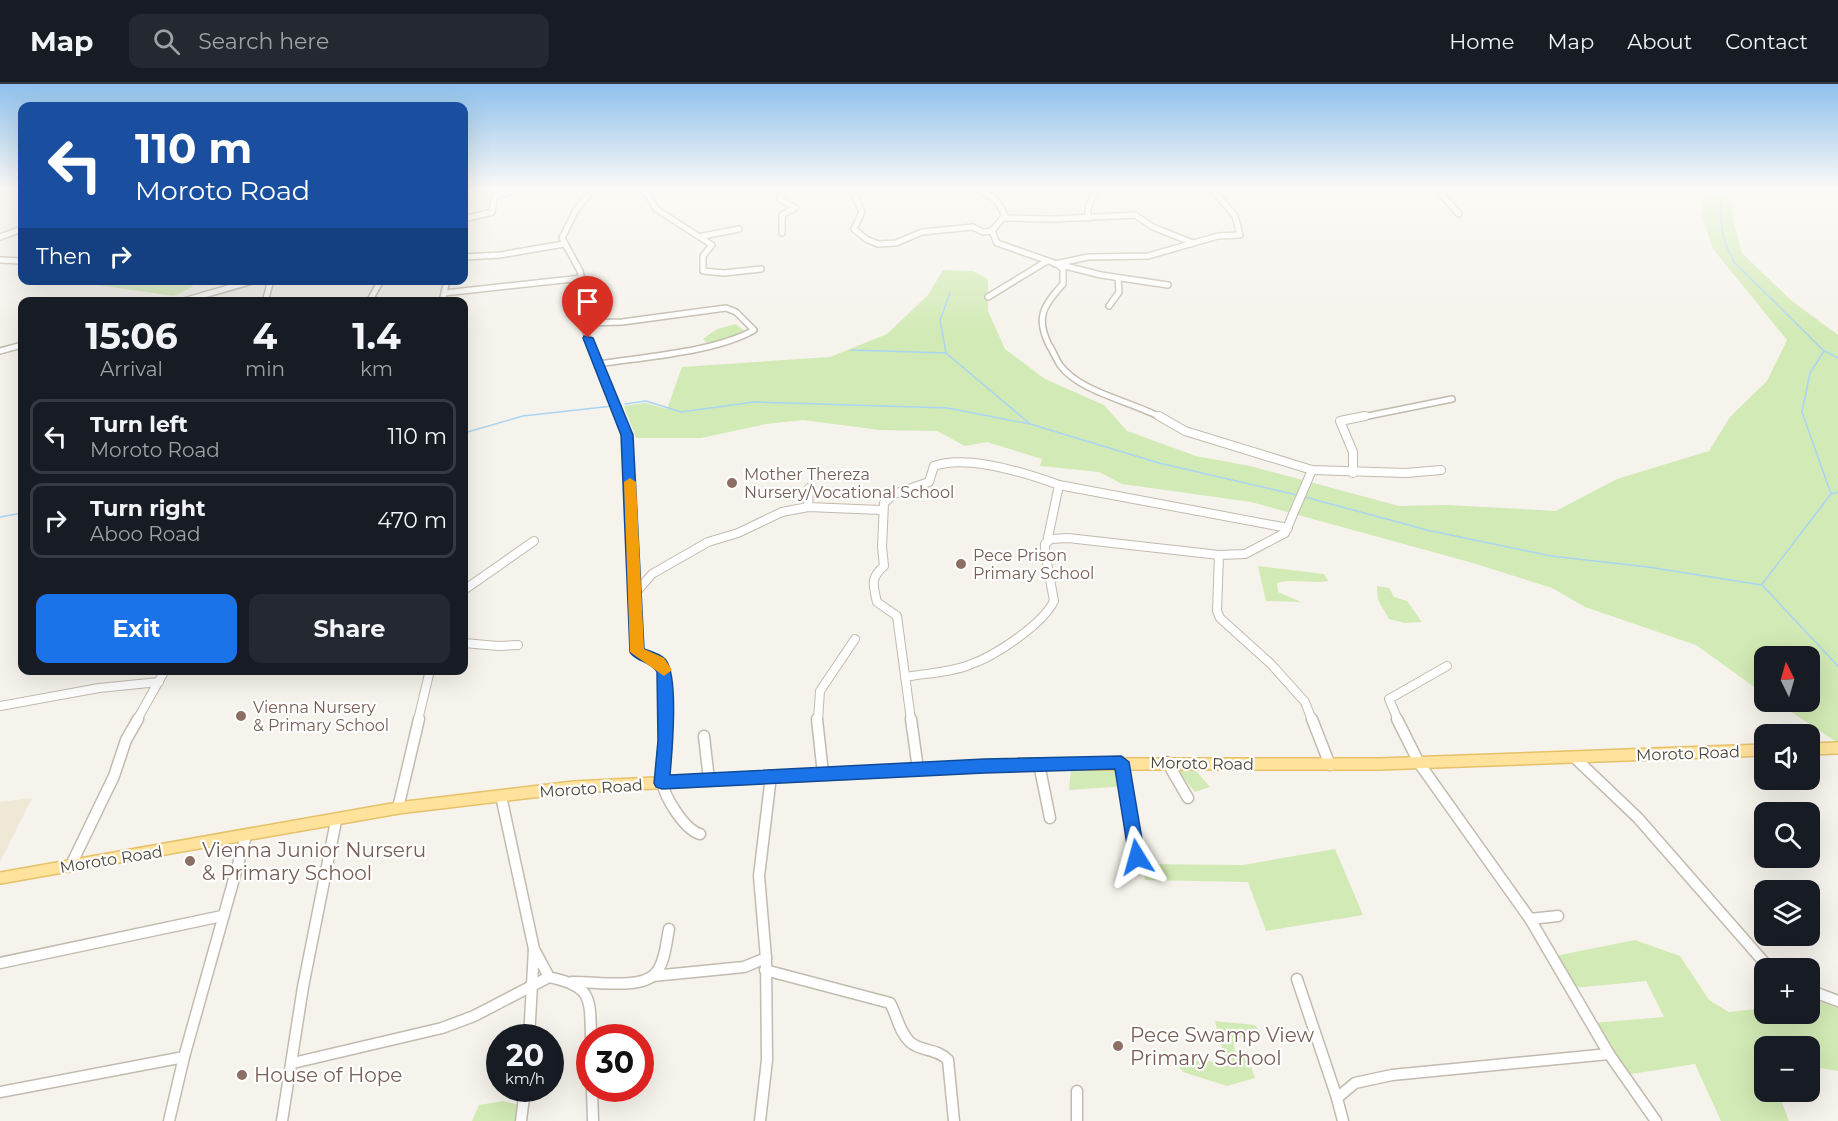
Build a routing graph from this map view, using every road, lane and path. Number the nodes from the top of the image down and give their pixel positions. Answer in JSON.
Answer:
{"nodes":[{"id":1,"x":564,"y":237,"type":"edge"},
{"id":2,"x":704,"y":237,"type":"edge"},
{"id":3,"x":866,"y":237,"type":"edge"},
{"id":4,"x":907,"y":237,"type":"edge"},
{"id":5,"x":994,"y":237,"type":"edge"},
{"id":6,"x":1179,"y":237,"type":"edge"},
{"id":7,"x":1222,"y":237,"type":"edge"},
{"id":8,"x":1193,"y":243,"type":"junction"},
{"id":9,"x":564,"y":244,"type":"junction"},
{"id":10,"x":468,"y":257,"type":"edge"},
{"id":11,"x":0,"y":260,"type":"edge"},
{"id":12,"x":18,"y":261,"type":"edge"},
{"id":13,"x":1045,"y":263,"type":"junction"},
{"id":14,"x":1069,"y":263,"type":"junction"},
{"id":15,"x":1056,"y":264,"type":"junction"},
{"id":16,"x":761,"y":269,"type":"dead end"},
{"id":17,"x":582,"y":278,"type":"junction"},
{"id":18,"x":1118,"y":278,"type":"junction"},
{"id":19,"x":239,"y":285,"type":"edge"},
{"id":20,"x":446,"y":285,"type":"edge"},
{"id":21,"x":1168,"y":285,"type":"dead end"},
{"id":22,"x":444,"y":293,"type":"junction"},
{"id":23,"x":197,"y":297,"type":"edge"},
{"id":24,"x":443,"y":297,"type":"edge"},
{"id":25,"x":988,"y":297,"type":"dead end"},
{"id":26,"x":1109,"y":306,"type":"dead end"},
{"id":27,"x":585,"y":323,"type":"junction"},
{"id":28,"x":18,"y":346,"type":"edge"},
{"id":29,"x":0,"y":351,"type":"edge"},
{"id":30,"x":599,"y":364,"type":"junction"},
{"id":31,"x":1452,"y":399,"type":"dead end"},
{"id":32,"x":1312,"y":470,"type":"junction"},
{"id":33,"x":1441,"y":470,"type":"dead end"},
{"id":34,"x":1353,"y":473,"type":"junction"},
{"id":35,"x":1059,"y":485,"type":"junction"},
{"id":36,"x":809,"y":488,"type":"dead end"},
{"id":37,"x":808,"y":507,"type":"junction"},
{"id":38,"x":881,"y":510,"type":"junction"},
{"id":39,"x":1288,"y":528,"type":"junction"},
{"id":40,"x":534,"y":541,"type":"dead end"},
{"id":41,"x":1047,"y":542,"type":"junction"},
{"id":42,"x":1219,"y":555,"type":"junction"},
{"id":43,"x":468,"y":587,"type":"edge"},
{"id":44,"x":633,"y":596,"type":"junction"},
{"id":45,"x":855,"y":639,"type":"dead end"},
{"id":46,"x":468,"y":643,"type":"edge"},
{"id":47,"x":518,"y":645,"type":"dead end"},
{"id":48,"x":1447,"y":666,"type":"dead end"},
{"id":49,"x":162,"y":675,"type":"edge"},
{"id":50,"x":429,"y":675,"type":"edge"},
{"id":51,"x":905,"y":677,"type":"junction"},
{"id":52,"x":159,"y":682,"type":"junction"},
{"id":53,"x":0,"y":706,"type":"edge"},
{"id":54,"x":704,"y":736,"type":"dead end"},
{"id":55,"x":1838,"y":748,"type":"edge"},
{"id":56,"x":1820,"y":749,"type":"edge"},
{"id":57,"x":1754,"y":750,"type":"edge"},
{"id":58,"x":1575,"y":757,"type":"junction"},
{"id":59,"x":1121,"y":762,"type":"junction"},
{"id":60,"x":1167,"y":762,"type":"junction"},
{"id":61,"x":1419,"y":763,"type":"junction"},
{"id":62,"x":1039,"y":764,"type":"junction"},
{"id":63,"x":1330,"y":765,"type":"junction"},
{"id":64,"x":918,"y":769,"type":"junction"},
{"id":65,"x":823,"y":774,"type":"junction"},
{"id":66,"x":771,"y":776,"type":"junction"},
{"id":67,"x":709,"y":780,"type":"junction"},
{"id":68,"x":662,"y":783,"type":"junction"},
{"id":69,"x":501,"y":796,"type":"junction"},
{"id":70,"x":1188,"y":798,"type":"dead end"},
{"id":71,"x":398,"y":808,"type":"junction"},
{"id":72,"x":1050,"y":818,"type":"dead end"},
{"id":73,"x":336,"y":821,"type":"junction"},
{"id":74,"x":700,"y":834,"type":"dead end"},
{"id":75,"x":246,"y":836,"type":"junction"},
{"id":76,"x":1137,"y":857,"type":"dead end"},
{"id":77,"x":71,"y":865,"type":"junction"},
{"id":78,"x":0,"y":878,"type":"edge"},
{"id":79,"x":222,"y":916,"type":"junction"},
{"id":80,"x":1558,"y":916,"type":"dead end"},
{"id":81,"x":1530,"y":919,"type":"junction"},
{"id":82,"x":669,"y":929,"type":"dead end"},
{"id":83,"x":534,"y":949,"type":"junction"},
{"id":84,"x":766,"y":958,"type":"junction"},
{"id":85,"x":1756,"y":958,"type":"edge"},
{"id":86,"x":0,"y":963,"type":"edge"},
{"id":87,"x":765,"y":970,"type":"junction"},
{"id":88,"x":653,"y":976,"type":"junction"},
{"id":89,"x":549,"y":977,"type":"junction"},
{"id":90,"x":1297,"y":979,"type":"dead end"},
{"id":91,"x":572,"y":982,"type":"junction"},
{"id":92,"x":532,"y":983,"type":"junction"},
{"id":93,"x":1820,"y":994,"type":"edge"},
{"id":94,"x":1838,"y":1001,"type":"edge"},
{"id":95,"x":530,"y":1024,"type":"edge"},
{"id":96,"x":590,"y":1024,"type":"edge"},
{"id":97,"x":1609,"y":1054,"type":"junction"},
{"id":98,"x":184,"y":1058,"type":"junction"},
{"id":99,"x":293,"y":1063,"type":"junction"},
{"id":100,"x":1077,"y":1091,"type":"dead end"},
{"id":101,"x":0,"y":1092,"type":"edge"},
{"id":102,"x":1337,"y":1098,"type":"junction"},
{"id":103,"x":523,"y":1102,"type":"edge"},
{"id":104,"x":592,"y":1102,"type":"edge"},
{"id":105,"x":170,"y":1121,"type":"edge"},
{"id":106,"x":282,"y":1121,"type":"edge"},
{"id":107,"x":521,"y":1121,"type":"edge"},
{"id":108,"x":593,"y":1121,"type":"edge"},
{"id":109,"x":760,"y":1121,"type":"edge"},
{"id":110,"x":954,"y":1121,"type":"edge"},
{"id":111,"x":1077,"y":1121,"type":"edge"},
{"id":112,"x":1343,"y":1121,"type":"edge"},
{"id":113,"x":1656,"y":1121,"type":"edge"}],
"edges":[{"from":1,"to":9,"type":"street"},
{"from":2,"to":16,"type":"street"},
{"from":3,"to":4,"type":"street"},
{"from":5,"to":13,"type":"street"},
{"from":6,"to":8,"type":"street"},
{"from":7,"to":8,"type":"street"},
{"from":8,"to":14,"type":"street"},
{"from":9,"to":10,"type":"street"},
{"from":9,"to":17,"type":"street"},
{"from":11,"to":12,"type":"street"},
{"from":13,"to":15,"type":"street"},
{"from":13,"to":25,"type":"street"},
{"from":14,"to":15,"type":"street"},
{"from":14,"to":18,"type":"street"},
{"from":15,"to":32,"type":"street"},
{"from":17,"to":22,"type":"street"},
{"from":17,"to":27,"type":"street"},
{"from":18,"to":21,"type":"street"},
{"from":18,"to":26,"type":"street"},
{"from":19,"to":23,"type":"street"},
{"from":20,"to":22,"type":"street"},
{"from":22,"to":24,"type":"street"},
{"from":27,"to":30,"type":"street"},
{"from":27,"to":30,"type":"street"},
{"from":28,"to":29,"type":"street"},
{"from":30,"to":44,"type":"street"},
{"from":31,"to":34,"type":"street"},
{"from":32,"to":34,"type":"street"},
{"from":32,"to":39,"type":"street"},
{"from":33,"to":34,"type":"street"},
{"from":35,"to":38,"type":"street"},
{"from":35,"to":39,"type":"street"},
{"from":35,"to":41,"type":"street"},
{"from":36,"to":37,"type":"street"},
{"from":37,"to":38,"type":"street"},
{"from":37,"to":44,"type":"street"},
{"from":38,"to":51,"type":"street"},
{"from":39,"to":42,"type":"street"},
{"from":40,"to":43,"type":"street"},
{"from":41,"to":42,"type":"street"},
{"from":41,"to":51,"type":"street"},
{"from":42,"to":63,"type":"street"},
{"from":44,"to":68,"type":"street"},
{"from":45,"to":65,"type":"street"},
{"from":46,"to":47,"type":"street"},
{"from":48,"to":61,"type":"street"},
{"from":49,"to":52,"type":"street"},
{"from":50,"to":71,"type":"street"},
{"from":51,"to":64,"type":"street"},
{"from":52,"to":53,"type":"street"},
{"from":52,"to":77,"type":"street"},
{"from":54,"to":67,"type":"street"},
{"from":55,"to":56,"type":"main road"},
{"from":57,"to":58,"type":"main road","name":"Moroto Road"},
{"from":58,"to":61,"type":"main road","name":"Moroto Road"},
{"from":58,"to":85,"type":"street"},
{"from":59,"to":60,"type":"main road","name":"Moroto Road"},
{"from":59,"to":62,"type":"main road","name":"Moroto Road"},
{"from":59,"to":76,"type":"street"},
{"from":60,"to":63,"type":"main road","name":"Moroto Road"},
{"from":60,"to":70,"type":"street"},
{"from":61,"to":63,"type":"main road","name":"Moroto Road"},
{"from":61,"to":81,"type":"street"},
{"from":62,"to":64,"type":"main road","name":"Moroto Road"},
{"from":62,"to":72,"type":"street"},
{"from":64,"to":65,"type":"main road","name":"Moroto Road"},
{"from":65,"to":66,"type":"main road","name":"Moroto Road"},
{"from":66,"to":67,"type":"main road","name":"Moroto Road"},
{"from":66,"to":84,"type":"street"},
{"from":67,"to":68,"type":"main road","name":"Moroto Road"},
{"from":68,"to":69,"type":"main road","name":"Moroto Road"},
{"from":68,"to":74,"type":"street"},
{"from":69,"to":71,"type":"main road","name":"Moroto Road"},
{"from":69,"to":83,"type":"street"},
{"from":71,"to":73,"type":"main road","name":"Moroto Road"},
{"from":73,"to":75,"type":"main road","name":"Moroto Road"},
{"from":73,"to":99,"type":"street"},
{"from":75,"to":77,"type":"main road","name":"Moroto Road"},
{"from":75,"to":79,"type":"street"},
{"from":77,"to":78,"type":"main road","name":"Moroto Road"},
{"from":79,"to":86,"type":"street"},
{"from":79,"to":98,"type":"street"},
{"from":80,"to":81,"type":"street"},
{"from":81,"to":97,"type":"street"},
{"from":82,"to":88,"type":"street"},
{"from":83,"to":89,"type":"street"},
{"from":83,"to":92,"type":"street"},
{"from":84,"to":87,"type":"street"},
{"from":84,"to":88,"type":"street"},
{"from":87,"to":109,"type":"street"},
{"from":87,"to":110,"type":"street"},
{"from":88,"to":91,"type":"street"},
{"from":89,"to":91,"type":"street"},
{"from":89,"to":92,"type":"street"},
{"from":90,"to":102,"type":"street"},
{"from":91,"to":96,"type":"street"},
{"from":92,"to":95,"type":"street"},
{"from":92,"to":99,"type":"street"},
{"from":93,"to":94,"type":"street"},
{"from":97,"to":102,"type":"street"},
{"from":97,"to":113,"type":"street"},
{"from":98,"to":101,"type":"street"},
{"from":98,"to":105,"type":"street"},
{"from":99,"to":106,"type":"street"},
{"from":100,"to":111,"type":"street"},
{"from":102,"to":112,"type":"street"},
{"from":103,"to":107,"type":"street"},
{"from":104,"to":108,"type":"street"}]}
